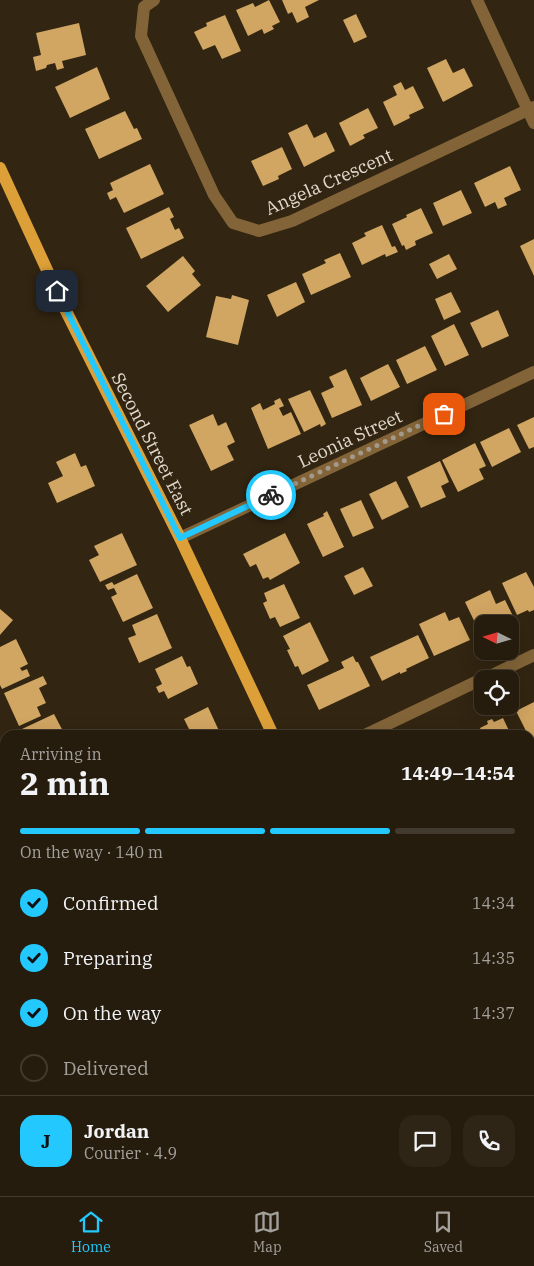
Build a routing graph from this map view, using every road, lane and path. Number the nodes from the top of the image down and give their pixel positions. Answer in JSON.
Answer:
{"nodes":[{"id":1,"x":154,"y":0,"type":"edge"},
{"id":2,"x":477,"y":0,"type":"edge"},
{"id":3,"x":531,"y":108,"type":"edge"},
{"id":4,"x":534,"y":123,"type":"edge"},
{"id":5,"x":0,"y":168,"type":"edge"},
{"id":6,"x":534,"y":372,"type":"edge"},
{"id":7,"x":180,"y":538,"type":"junction"},
{"id":8,"x":534,"y":655,"type":"edge"},
{"id":9,"x":502,"y":670,"type":"edge"},
{"id":10,"x":474,"y":683,"type":"edge"},
{"id":11,"x":271,"y":730,"type":"edge"},
{"id":12,"x":376,"y":730,"type":"edge"}],
"edges":[{"from":1,"to":3,"type":"street","name":"Angela Crescent"},
{"from":2,"to":3,"type":"street"},
{"from":3,"to":4,"type":"street"},
{"from":5,"to":7,"type":"main road","name":"Second Street East"},
{"from":6,"to":7,"type":"street","name":"Leonia Street"},
{"from":7,"to":11,"type":"main road","name":"Second Street East"},
{"from":8,"to":9,"type":"street"},
{"from":10,"to":12,"type":"street"}]}
